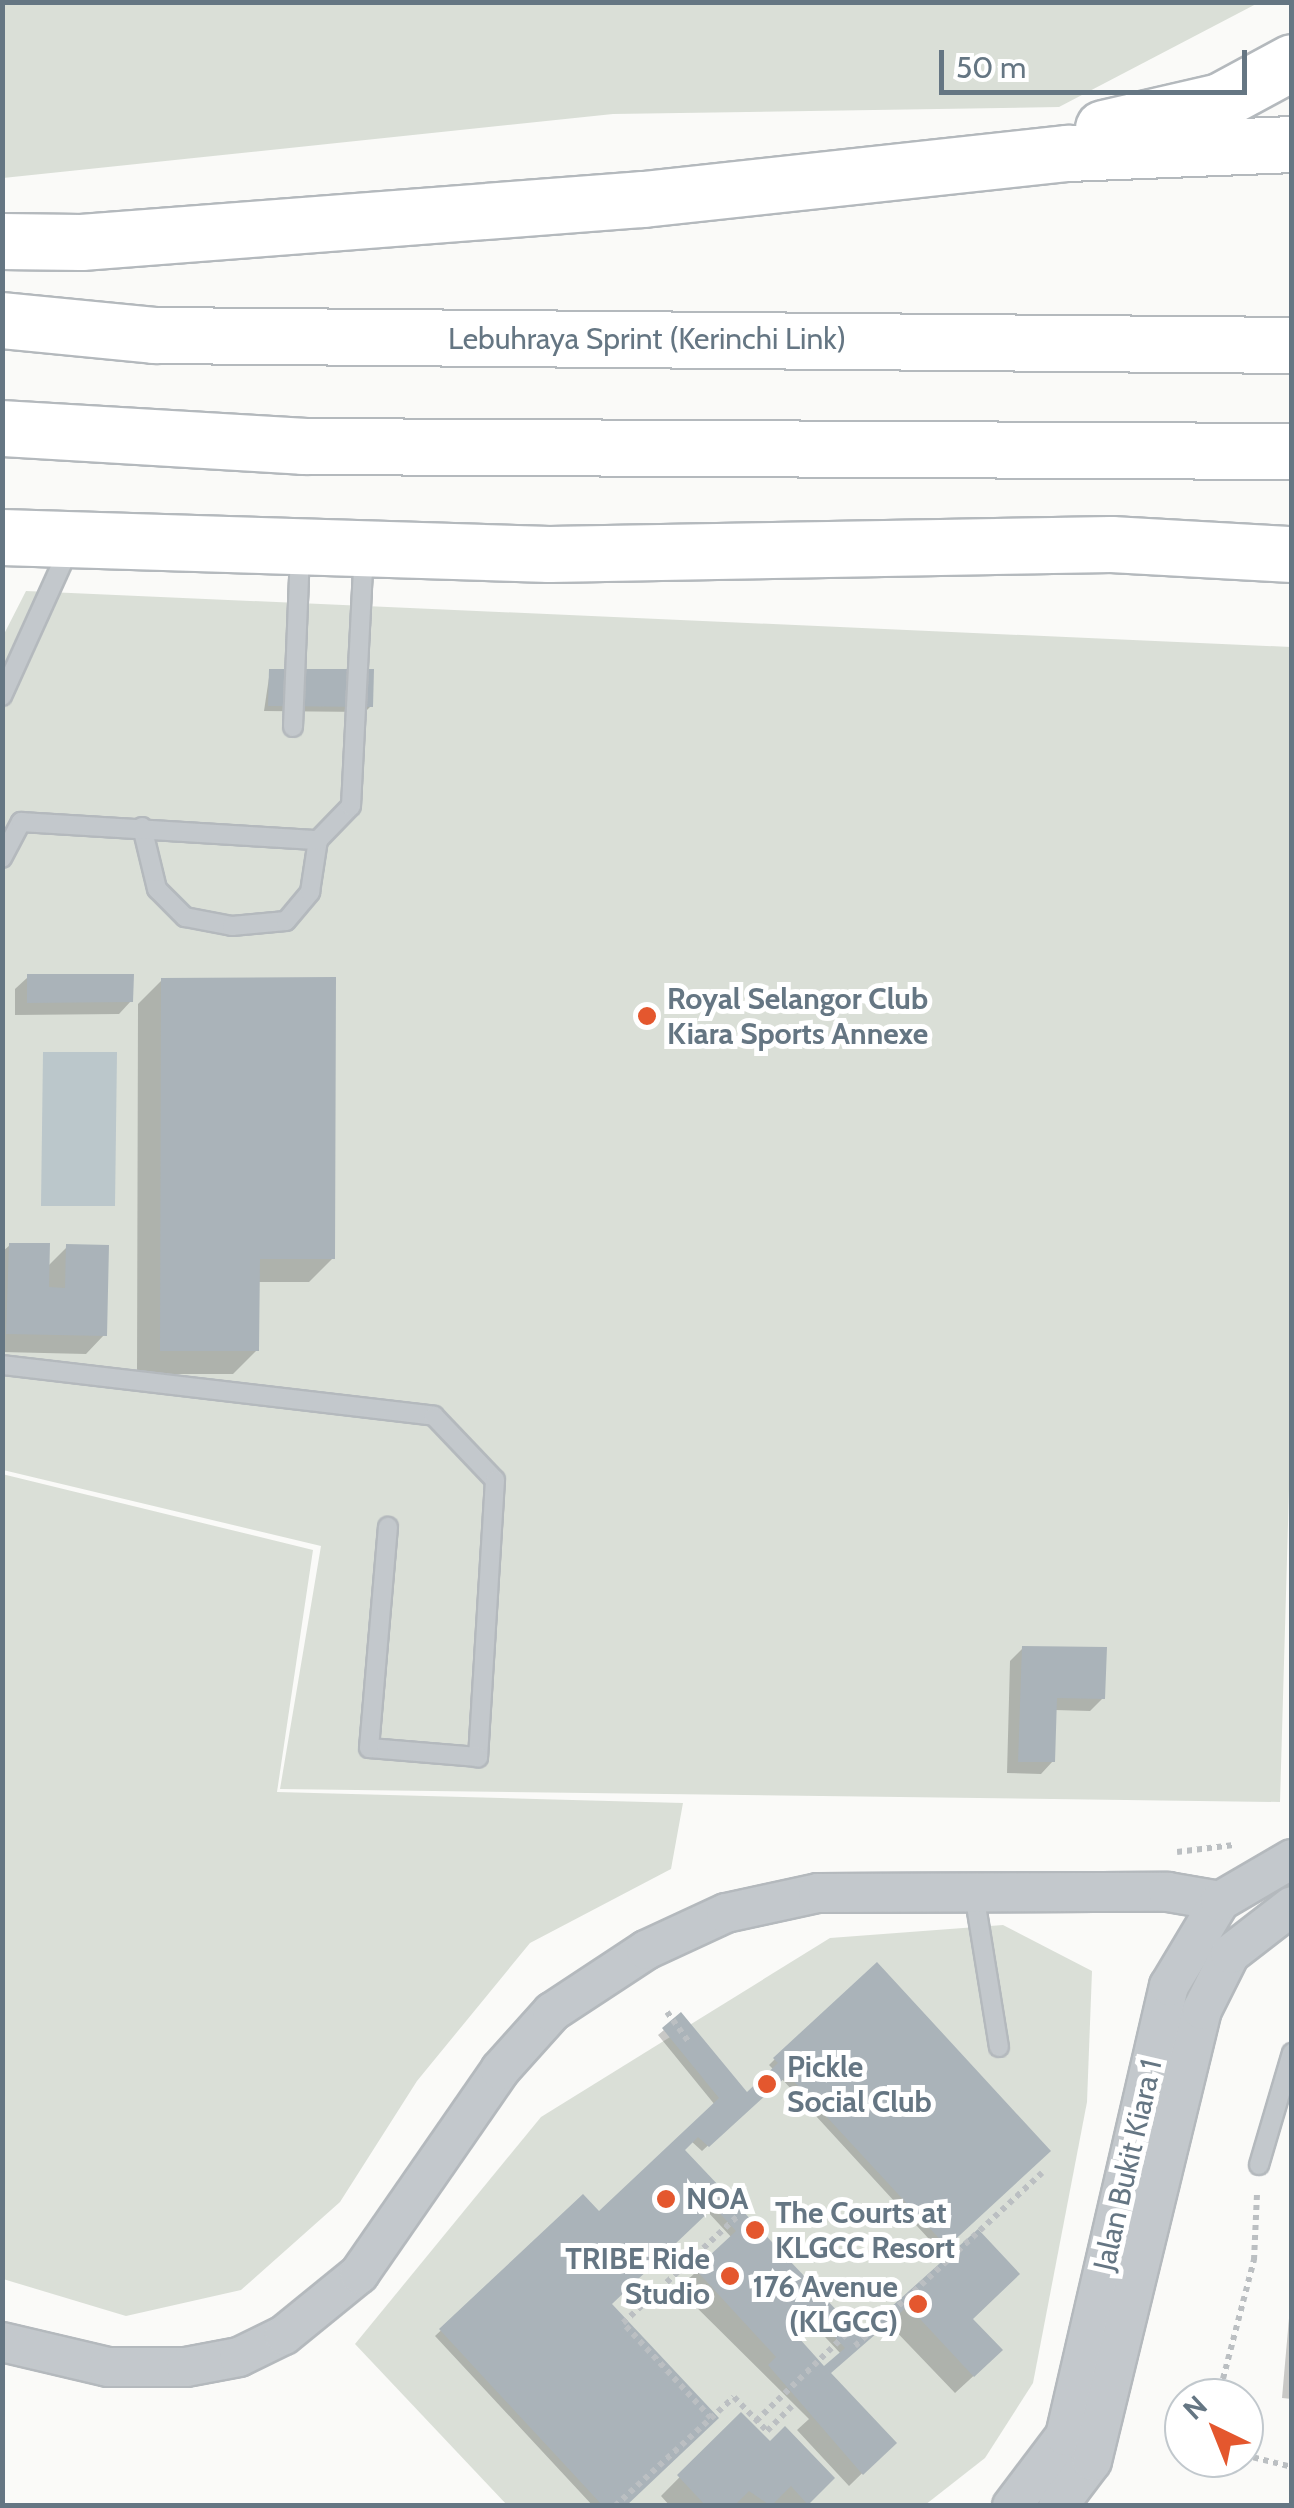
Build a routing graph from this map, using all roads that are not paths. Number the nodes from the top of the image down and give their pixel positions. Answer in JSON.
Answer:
{"nodes":[{"id":1,"x":1292,"y":62,"type":"edge"},
{"id":2,"x":1292,"y":144,"type":"edge"},
{"id":3,"x":1068,"y":153,"type":"junction"},
{"id":4,"x":2,"y":241,"type":"edge"},
{"id":5,"x":2,"y":320,"type":"edge"},
{"id":6,"x":1292,"y":345,"type":"edge"},
{"id":7,"x":2,"y":428,"type":"edge"},
{"id":8,"x":1292,"y":451,"type":"edge"},
{"id":9,"x":26,"y":543,"type":"edge"},
{"id":10,"x":300,"y":548,"type":"junction"},
{"id":11,"x":364,"y":549,"type":"junction"},
{"id":12,"x":1279,"y":558,"type":"edge"},
{"id":13,"x":2,"y":696,"type":"edge"},
{"id":14,"x":292,"y":726,"type":"dead end"},
{"id":15,"x":142,"y":828,"type":"junction"},
{"id":16,"x":318,"y":840,"type":"junction"},
{"id":17,"x":2,"y":858,"type":"edge"},
{"id":18,"x":2,"y":1365,"type":"edge"},
{"id":19,"x":388,"y":1528,"type":"dead end"},
{"id":20,"x":1292,"y":1859,"type":"edge"},
{"id":21,"x":974,"y":1893,"type":"junction"},
{"id":22,"x":1220,"y":1902,"type":"junction"},
{"id":23,"x":1292,"y":1906,"type":"edge"},
{"id":24,"x":999,"y":2047,"type":"dead end"},
{"id":25,"x":1292,"y":2053,"type":"edge"},
{"id":26,"x":1259,"y":2165,"type":"road end"},
{"id":27,"x":2,"y":2342,"type":"edge"},
{"id":28,"x":1012,"y":2506,"type":"edge"},
{"id":29,"x":1058,"y":2506,"type":"edge"}],
"edges":[{"from":1,"to":3,"type":"highway"},
{"from":2,"to":3,"type":"highway"},
{"from":3,"to":4,"type":"highway"},
{"from":5,"to":6,"type":"highway","name":"Lebuhraya Sprint (Kerinchi Link)"},
{"from":7,"to":8,"type":"highway"},
{"from":9,"to":10,"type":"highway"},
{"from":9,"to":13,"type":"lane"},
{"from":10,"to":11,"type":"highway"},
{"from":10,"to":14,"type":"lane"},
{"from":11,"to":12,"type":"highway"},
{"from":11,"to":16,"type":"lane"},
{"from":15,"to":16,"type":"lane"},
{"from":15,"to":16,"type":"lane"},
{"from":15,"to":17,"type":"lane"},
{"from":18,"to":19,"type":"lane"},
{"from":20,"to":22,"type":"street","name":"Jalan Bukit Kiara 1"},
{"from":21,"to":22,"type":"street"},
{"from":21,"to":24,"type":"lane"},
{"from":21,"to":27,"type":"street"},
{"from":22,"to":28,"type":"street","name":"Jalan Bukit Kiara 1"},
{"from":23,"to":29,"type":"street","name":"Jalan Bukit Kiara 1"},
{"from":25,"to":26,"type":"lane"}]}
